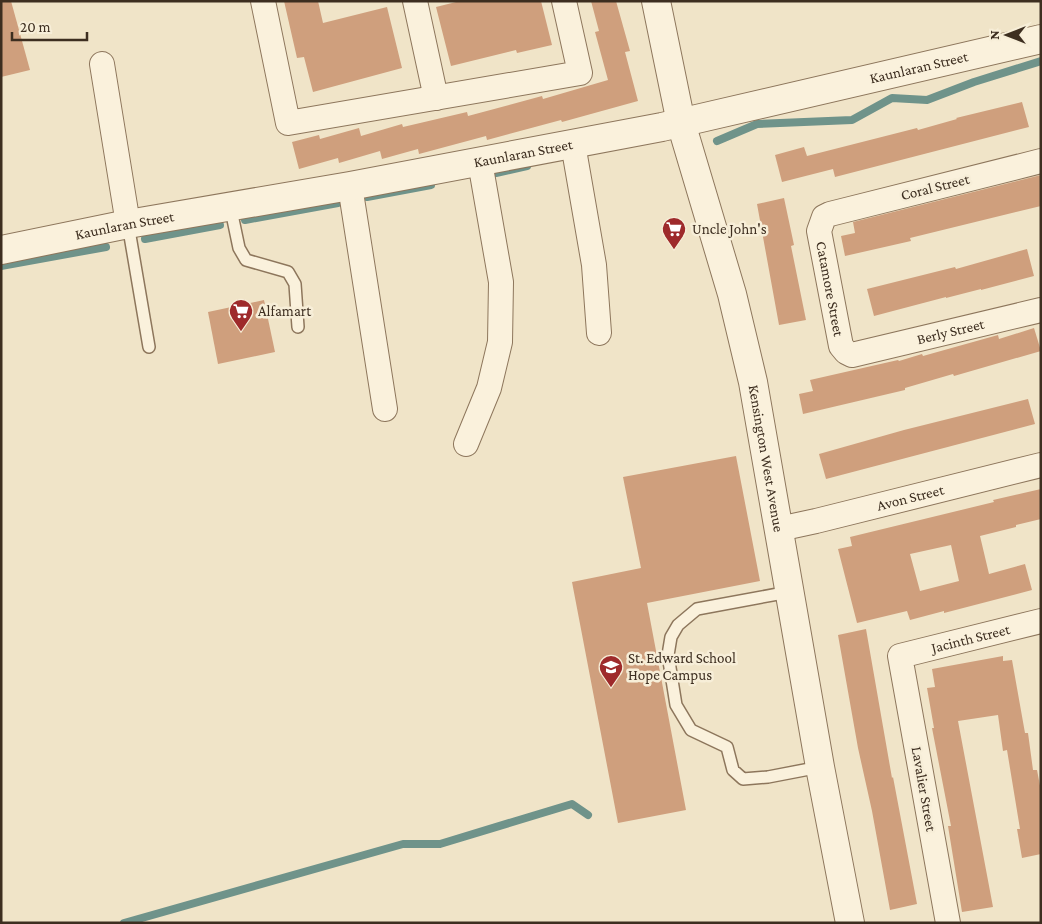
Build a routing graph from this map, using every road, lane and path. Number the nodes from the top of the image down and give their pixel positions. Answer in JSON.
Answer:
{"nodes":[{"id":1,"x":263,"y":1,"type":"edge"},
{"id":2,"x":415,"y":1,"type":"edge"},
{"id":3,"x":564,"y":1,"type":"edge"},
{"id":4,"x":656,"y":1,"type":"edge"},
{"id":5,"x":1041,"y":39,"type":"edge"},
{"id":6,"x":102,"y":64,"type":"dead end"},
{"id":7,"x":436,"y":98,"type":"junction"},
{"id":8,"x":681,"y":123,"type":"junction"},
{"id":9,"x":573,"y":144,"type":"junction"},
{"id":10,"x":1041,"y":160,"type":"edge"},
{"id":11,"x":480,"y":162,"type":"junction"},
{"id":12,"x":350,"y":186,"type":"junction"},
{"id":13,"x":230,"y":205,"type":"junction"},
{"id":14,"x":830,"y":214,"type":"joint"},
{"id":15,"x":128,"y":224,"type":"junction"},
{"id":16,"x":1,"y":250,"type":"edge"},
{"id":17,"x":1041,"y":310,"type":"edge"},
{"id":18,"x":298,"y":327,"type":"dead end"},
{"id":19,"x":599,"y":333,"type":"dead end"},
{"id":20,"x":149,"y":347,"type":"dead end"},
{"id":21,"x":860,"y":354,"type":"joint"},
{"id":22,"x":385,"y":409,"type":"dead end"},
{"id":23,"x":466,"y":444,"type":"dead end"},
{"id":24,"x":1041,"y":465,"type":"edge"},
{"id":25,"x":779,"y":529,"type":"junction"},
{"id":26,"x":790,"y":592,"type":"junction"},
{"id":27,"x":1041,"y":622,"type":"edge"},
{"id":28,"x":900,"y":656,"type":"joint"},
{"id":29,"x":820,"y":766,"type":"junction"},
{"id":30,"x":850,"y":923,"type":"edge"},
{"id":31,"x":948,"y":923,"type":"edge"}],
"edges":[{"from":1,"to":7,"type":"street"},
{"from":2,"to":7,"type":"street"},
{"from":3,"to":7,"type":"street"},
{"from":4,"to":8,"type":"street","name":"Kensington West Avenue"},
{"from":5,"to":8,"type":"street","name":"Kaunlaran Street"},
{"from":6,"to":15,"type":"street"},
{"from":8,"to":9,"type":"street","name":"Kaunlaran Street"},
{"from":8,"to":25,"type":"street","name":"Kensington West Avenue"},
{"from":9,"to":11,"type":"street","name":"Kaunlaran Street"},
{"from":9,"to":19,"type":"street"},
{"from":10,"to":14,"type":"street","name":"Coral Street"},
{"from":11,"to":12,"type":"street","name":"Kaunlaran Street"},
{"from":11,"to":23,"type":"street"},
{"from":12,"to":13,"type":"street","name":"Kaunlaran Street"},
{"from":12,"to":22,"type":"street"},
{"from":13,"to":15,"type":"street","name":"Kaunlaran Street"},
{"from":13,"to":18,"type":"lane"},
{"from":14,"to":21,"type":"street","name":"Catamore Street"},
{"from":15,"to":16,"type":"street","name":"Kaunlaran Street"},
{"from":15,"to":20,"type":"lane"},
{"from":17,"to":21,"type":"street","name":"Berly Street"},
{"from":24,"to":25,"type":"street","name":"Avon Street"},
{"from":25,"to":26,"type":"street","name":"Kensington West Avenue"},
{"from":26,"to":29,"type":"street","name":"Kensington West Avenue"},
{"from":26,"to":29,"type":"lane"},
{"from":27,"to":28,"type":"street","name":"Jacinth Street"},
{"from":28,"to":31,"type":"street","name":"Lavalier Street"},
{"from":29,"to":30,"type":"street","name":"Kensington West Avenue"}]}
